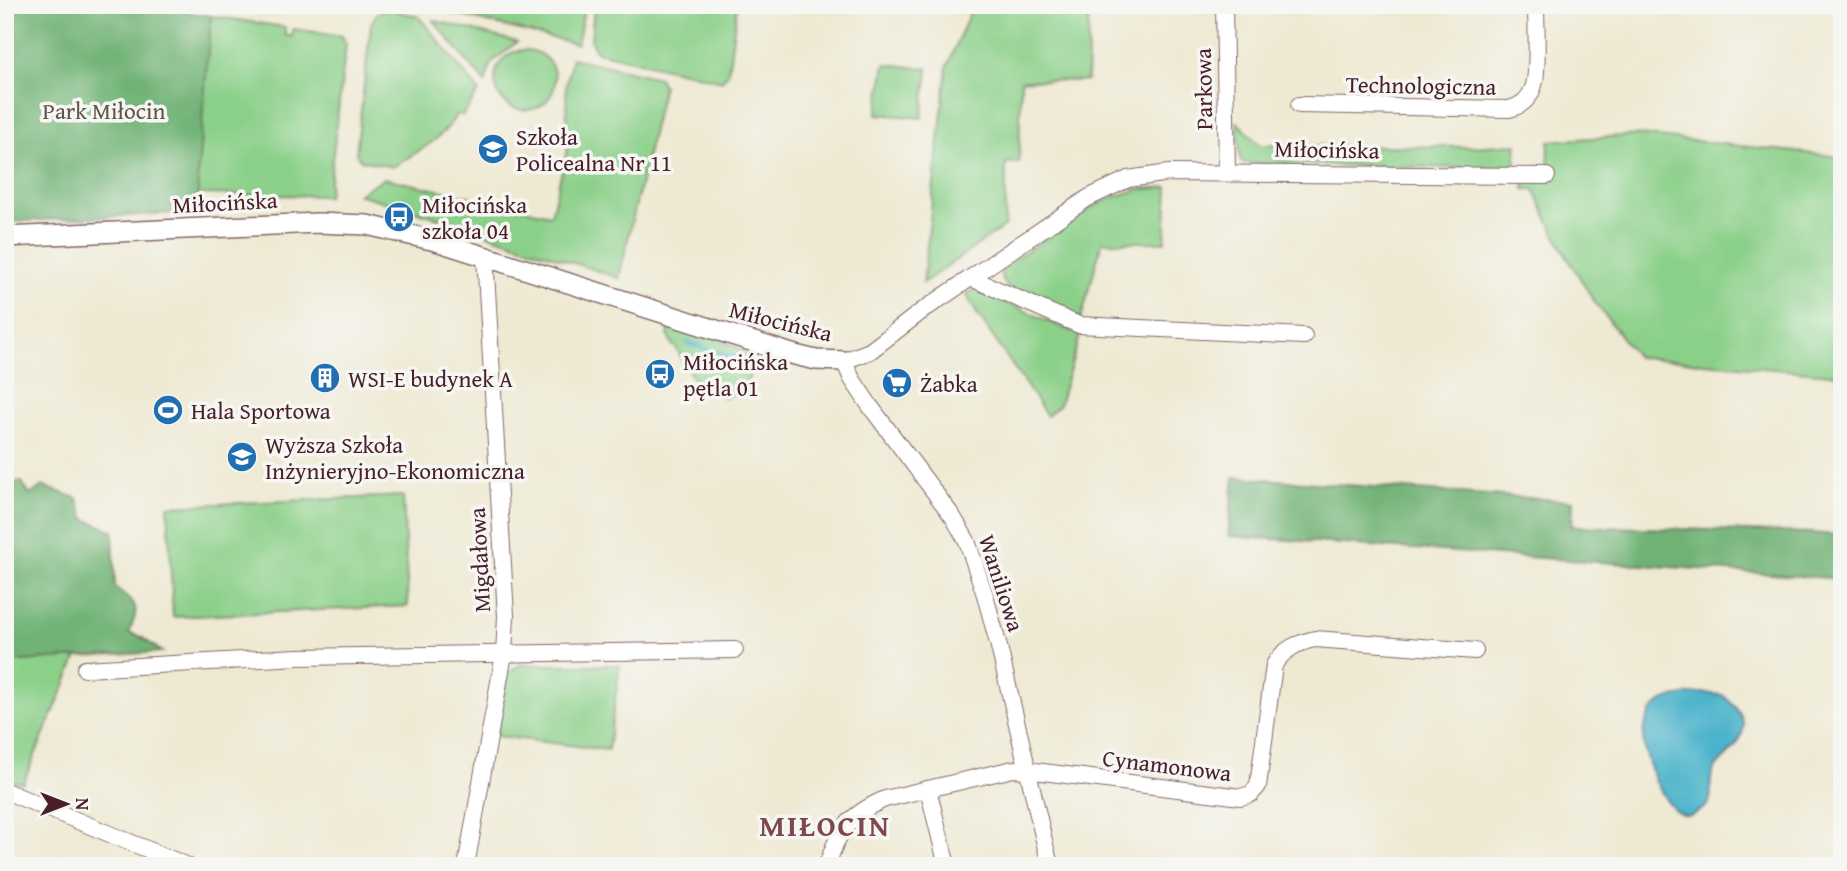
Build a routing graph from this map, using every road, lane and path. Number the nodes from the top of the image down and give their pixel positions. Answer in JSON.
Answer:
{"nodes":[{"id":1,"x":1224,"y":5,"type":"edge"},
{"id":2,"x":1536,"y":5,"type":"edge"},
{"id":3,"x":1299,"y":105,"type":"dead end"},
{"id":4,"x":1227,"y":173,"type":"junction"},
{"id":5,"x":1547,"y":176,"type":"dead end"},
{"id":6,"x":5,"y":237,"type":"edge"},
{"id":7,"x":485,"y":255,"type":"junction"},
{"id":8,"x":971,"y":278,"type":"junction"},
{"id":9,"x":1304,"y":336,"type":"dead end"},
{"id":10,"x":844,"y":361,"type":"junction"},
{"id":11,"x":735,"y":650,"type":"dead end"},
{"id":12,"x":1475,"y":651,"type":"dead end"},
{"id":13,"x":504,"y":654,"type":"junction"},
{"id":14,"x":85,"y":669,"type":"dead end"},
{"id":15,"x":1027,"y":770,"type":"junction"},
{"id":16,"x":928,"y":789,"type":"junction"},
{"id":17,"x":5,"y":791,"type":"edge"},
{"id":18,"x":188,"y":866,"type":"edge"},
{"id":19,"x":466,"y":866,"type":"edge"},
{"id":20,"x":827,"y":866,"type":"edge"},
{"id":21,"x":947,"y":866,"type":"edge"},
{"id":22,"x":1050,"y":866,"type":"edge"}],
"edges":[{"from":1,"to":4,"type":"street","name":"Parkowa"},
{"from":2,"to":3,"type":"street","name":"Technologiczna"},
{"from":4,"to":5,"type":"street","name":"Miłocińska"},
{"from":4,"to":8,"type":"street","name":"Miłocińska"},
{"from":6,"to":7,"type":"street","name":"Miłocińska"},
{"from":7,"to":10,"type":"street","name":"Miłocińska"},
{"from":7,"to":13,"type":"street","name":"Migdałowa"},
{"from":8,"to":9,"type":"street"},
{"from":8,"to":10,"type":"street","name":"Miłocińska"},
{"from":10,"to":15,"type":"street","name":"Waniliowa"},
{"from":11,"to":13,"type":"street"},
{"from":12,"to":15,"type":"street","name":"Cynamonowa"},
{"from":13,"to":14,"type":"street"},
{"from":13,"to":19,"type":"street","name":"Migdałowa"},
{"from":15,"to":16,"type":"street"},
{"from":15,"to":22,"type":"street","name":"Waniliowa"},
{"from":16,"to":20,"type":"street"},
{"from":16,"to":21,"type":"street"},
{"from":17,"to":18,"type":"street"}]}
